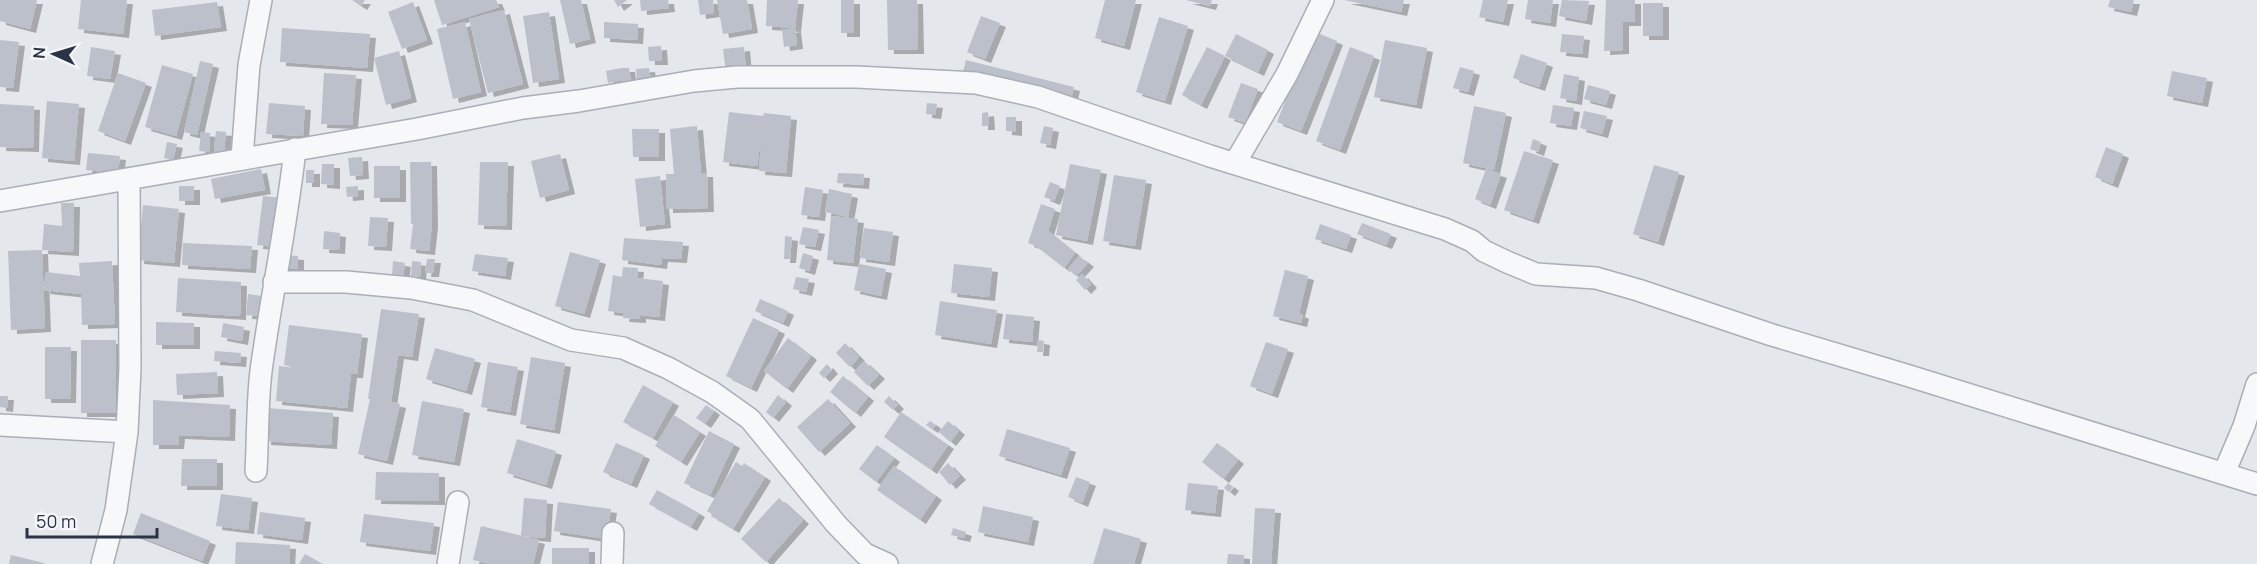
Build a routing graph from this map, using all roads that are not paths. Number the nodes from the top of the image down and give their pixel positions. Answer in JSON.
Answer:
{"nodes":[{"id":1,"x":261,"y":0,"type":"edge"},
{"id":2,"x":1323,"y":0,"type":"edge"},
{"id":3,"x":295,"y":149,"type":"junction"},
{"id":4,"x":242,"y":158,"type":"junction"},
{"id":5,"x":1235,"y":163,"type":"junction"},
{"id":6,"x":129,"y":179,"type":"junction"},
{"id":7,"x":0,"y":201,"type":"edge"},
{"id":8,"x":274,"y":282,"type":"junction"},
{"id":9,"x":2257,"y":384,"type":"edge"},
{"id":10,"x":0,"y":425,"type":"edge"},
{"id":11,"x":127,"y":432,"type":"junction"},
{"id":12,"x":256,"y":471,"type":"dead end"},
{"id":13,"x":2224,"y":473,"type":"junction"},
{"id":14,"x":2257,"y":484,"type":"edge"},
{"id":15,"x":458,"y":502,"type":"dead end"},
{"id":16,"x":613,"y":533,"type":"dead end"},
{"id":17,"x":864,"y":559,"type":"edge"},
{"id":18,"x":102,"y":564,"type":"edge"},
{"id":19,"x":448,"y":564,"type":"edge"},
{"id":20,"x":612,"y":564,"type":"edge"},
{"id":21,"x":887,"y":564,"type":"edge"}],
"edges":[{"from":1,"to":4,"type":"street"},
{"from":2,"to":5,"type":"street"},
{"from":3,"to":4,"type":"street"},
{"from":3,"to":5,"type":"street"},
{"from":3,"to":8,"type":"street"},
{"from":4,"to":6,"type":"street"},
{"from":5,"to":13,"type":"street"},
{"from":6,"to":7,"type":"street"},
{"from":6,"to":11,"type":"street"},
{"from":8,"to":12,"type":"street"},
{"from":8,"to":17,"type":"street"},
{"from":9,"to":13,"type":"street"},
{"from":10,"to":11,"type":"street"},
{"from":11,"to":18,"type":"street"},
{"from":13,"to":14,"type":"street"},
{"from":15,"to":19,"type":"street"},
{"from":16,"to":20,"type":"street"},
{"from":17,"to":21,"type":"street"}]}
